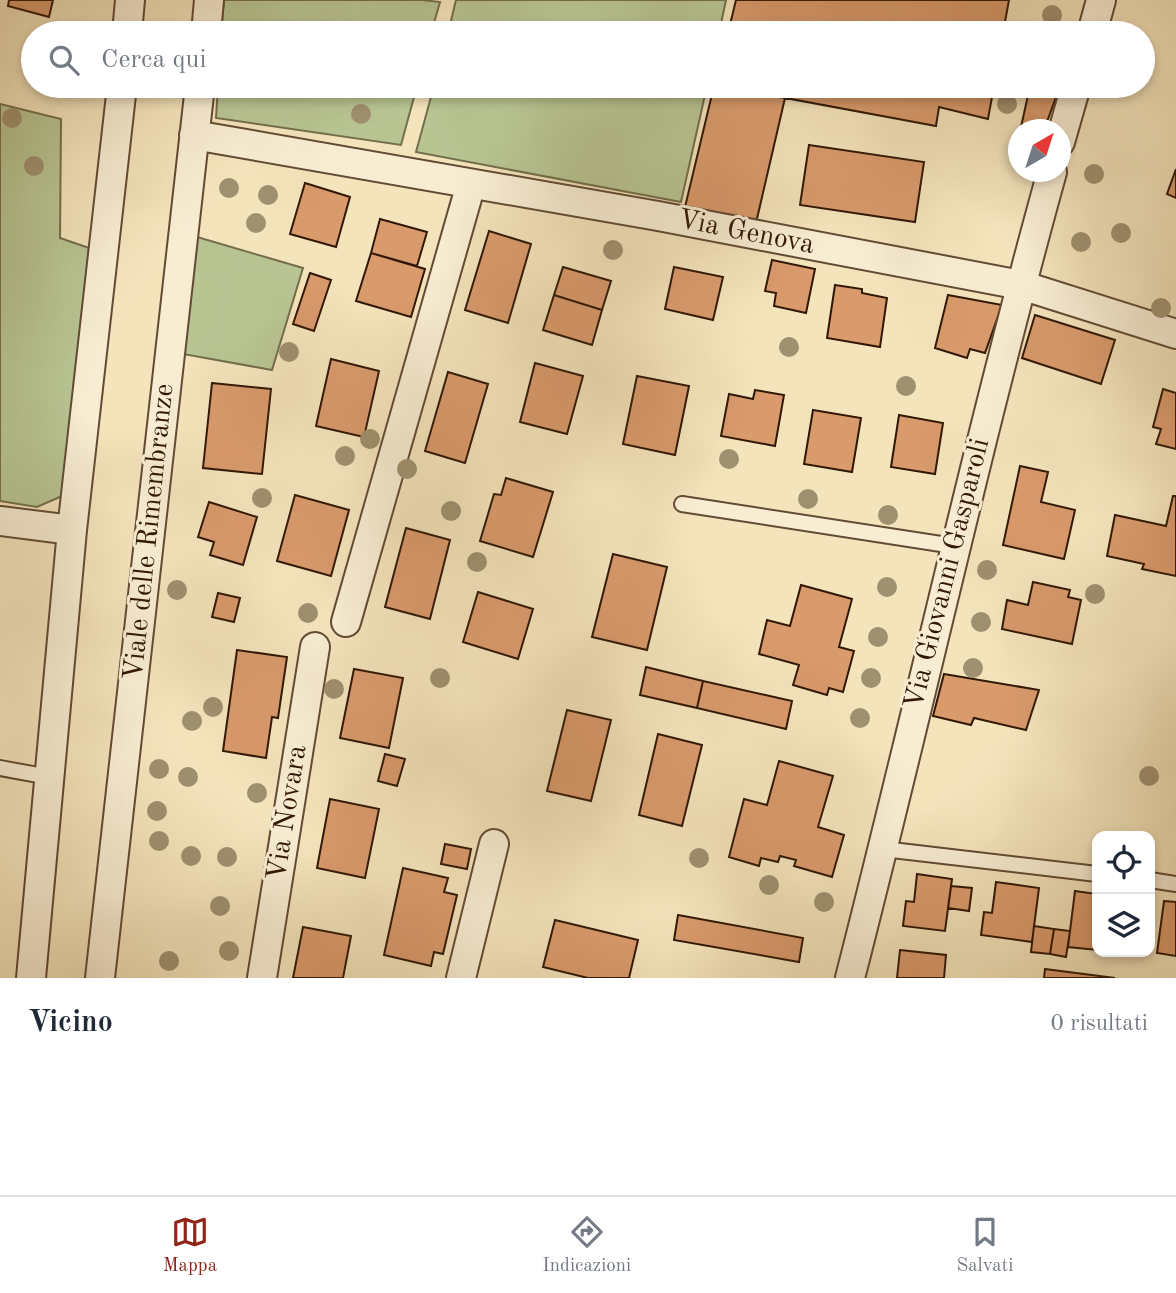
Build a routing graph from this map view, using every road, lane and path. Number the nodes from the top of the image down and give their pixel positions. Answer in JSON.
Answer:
{"nodes":[{"id":1,"x":130,"y":0,"type":"edge"},
{"id":2,"x":209,"y":0,"type":"edge"},
{"id":3,"x":1101,"y":0,"type":"edge"},
{"id":4,"x":128,"y":21,"type":"edge"},
{"id":5,"x":207,"y":21,"type":"edge"},
{"id":6,"x":1095,"y":21,"type":"edge"},
{"id":7,"x":121,"y":98,"type":"edge"},
{"id":8,"x":199,"y":98,"type":"edge"},
{"id":9,"x":1073,"y":98,"type":"edge"},
{"id":10,"x":1067,"y":119,"type":"edge"},
{"id":11,"x":194,"y":135,"type":"junction"},
{"id":12,"x":1049,"y":182,"type":"edge"},
{"id":13,"x":471,"y":184,"type":"junction"},
{"id":14,"x":1021,"y":285,"type":"junction"},
{"id":15,"x":1176,"y":334,"type":"edge"},
{"id":16,"x":682,"y":504,"type":"dead end"},
{"id":17,"x":0,"y":521,"type":"edge"},
{"id":18,"x":72,"y":530,"type":"junction"},
{"id":19,"x":954,"y":546,"type":"junction"},
{"id":20,"x":346,"y":622,"type":"dead end"},
{"id":21,"x":314,"y":647,"type":"dead end"},
{"id":22,"x":0,"y":768,"type":"edge"},
{"id":23,"x":49,"y":777,"type":"junction"},
{"id":24,"x":494,"y":844,"type":"dead end"},
{"id":25,"x":883,"y":849,"type":"junction"},
{"id":26,"x":1092,"y":873,"type":"edge"},
{"id":27,"x":1155,"y":881,"type":"edge"},
{"id":28,"x":1176,"y":884,"type":"edge"},
{"id":29,"x":31,"y":978,"type":"edge"},
{"id":30,"x":100,"y":978,"type":"edge"},
{"id":31,"x":261,"y":978,"type":"edge"},
{"id":32,"x":461,"y":978,"type":"edge"},
{"id":33,"x":850,"y":978,"type":"edge"}],
"edges":[{"from":1,"to":4,"type":"street"},
{"from":2,"to":5,"type":"street"},
{"from":3,"to":6,"type":"street"},
{"from":7,"to":18,"type":"street"},
{"from":8,"to":11,"type":"street","name":"Viale delle Rimembranze"},
{"from":9,"to":10,"type":"street"},
{"from":11,"to":13,"type":"street","name":"Via Genova"},
{"from":11,"to":30,"type":"street","name":"Viale delle Rimembranze"},
{"from":12,"to":14,"type":"street","name":"Via Giovanni Gasparoli"},
{"from":13,"to":14,"type":"street","name":"Via Genova"},
{"from":13,"to":20,"type":"street"},
{"from":14,"to":15,"type":"street","name":"Via Genova"},
{"from":14,"to":19,"type":"street","name":"Via Giovanni Gasparoli"},
{"from":16,"to":19,"type":"lane"},
{"from":17,"to":18,"type":"street"},
{"from":18,"to":23,"type":"street"},
{"from":19,"to":25,"type":"street","name":"Via Giovanni Gasparoli"},
{"from":21,"to":31,"type":"street","name":"Via Novara"},
{"from":22,"to":23,"type":"lane"},
{"from":23,"to":29,"type":"street"},
{"from":24,"to":32,"type":"street"},
{"from":25,"to":26,"type":"lane"},
{"from":25,"to":33,"type":"street","name":"Via Giovanni Gasparoli"},
{"from":27,"to":28,"type":"lane"}]}
